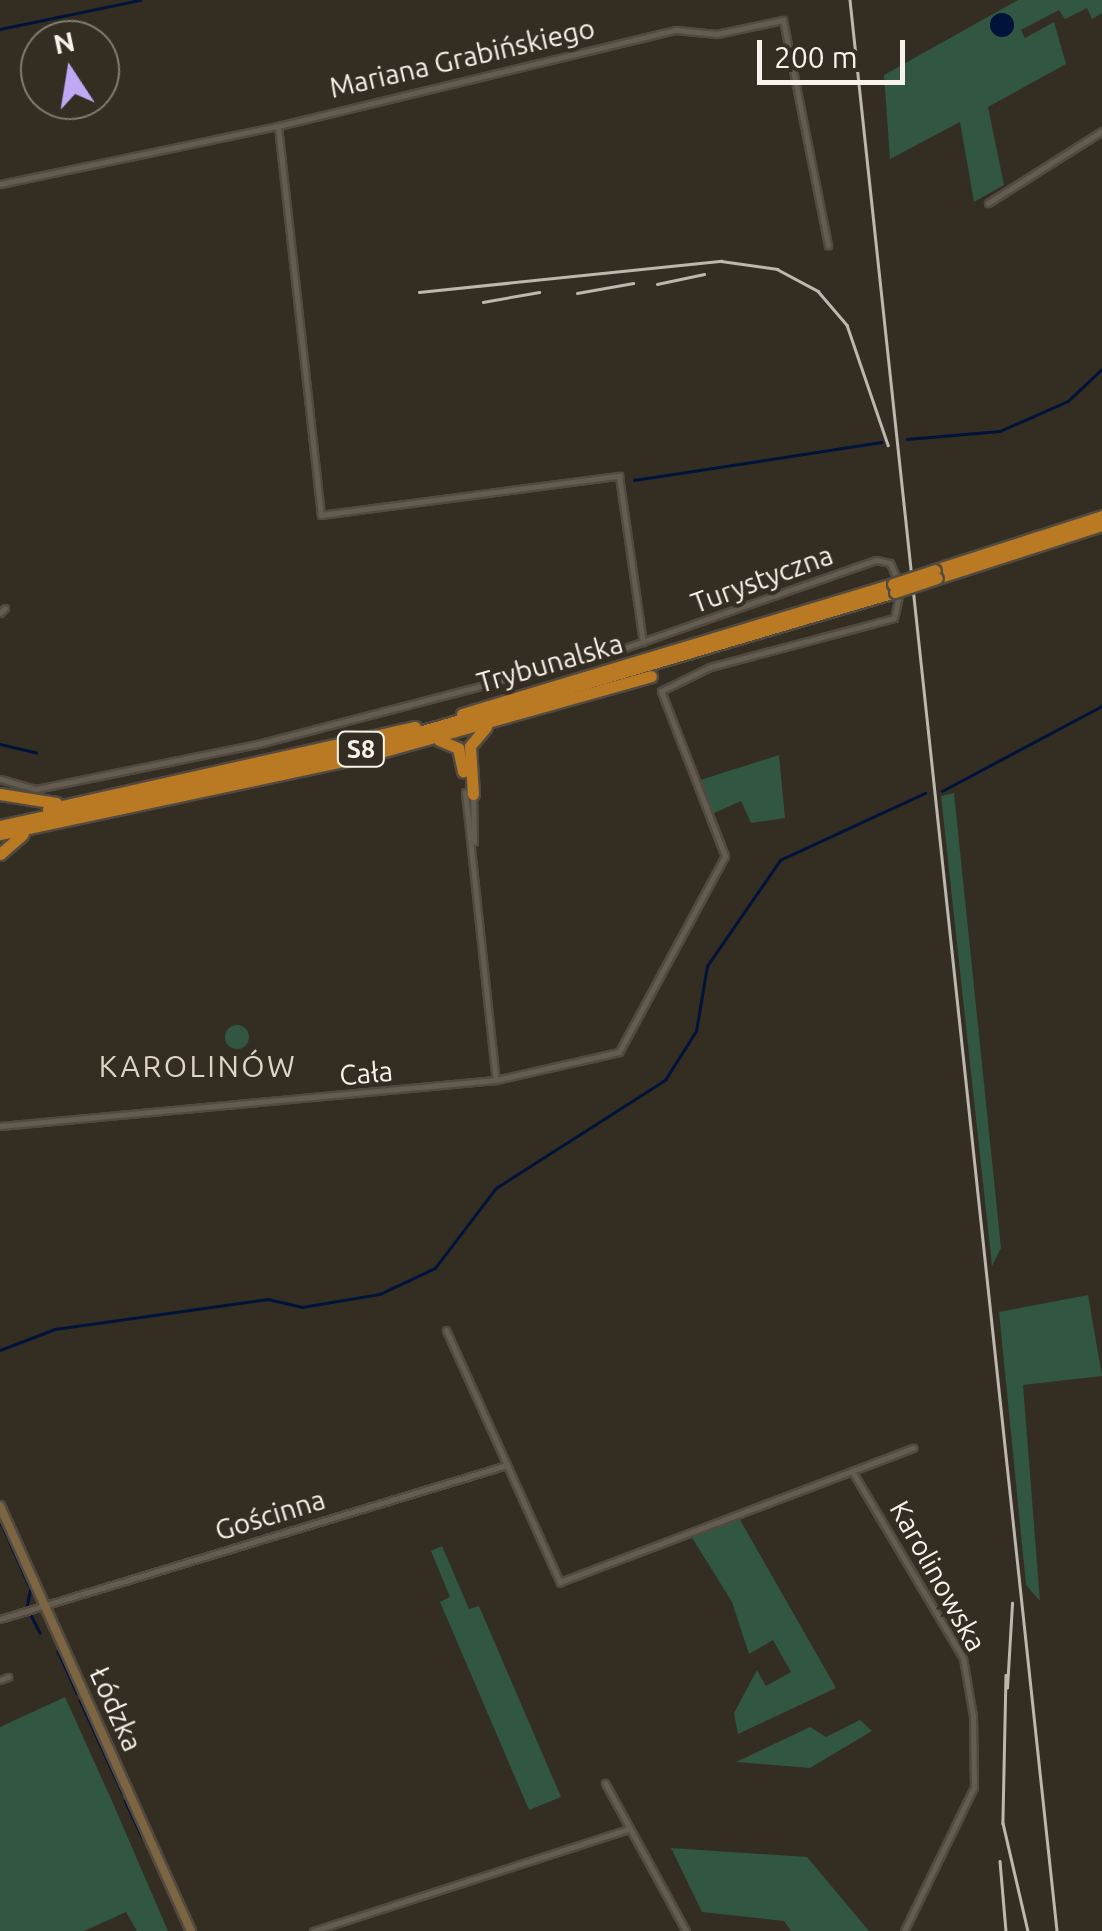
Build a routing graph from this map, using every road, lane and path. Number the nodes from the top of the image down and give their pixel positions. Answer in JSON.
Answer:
{"nodes":[{"id":1,"x":278,"y":126,"type":"junction"},
{"id":2,"x":1102,"y":131,"type":"edge"},
{"id":3,"x":0,"y":184,"type":"edge"},
{"id":4,"x":988,"y":203,"type":"dead end"},
{"id":5,"x":828,"y":246,"type":"dead end"},
{"id":6,"x":1102,"y":516,"type":"edge"},
{"id":7,"x":1102,"y":524,"type":"edge"},
{"id":8,"x":936,"y":574,"type":"junction"},
{"id":9,"x":894,"y":588,"type":"junction"},
{"id":10,"x":643,"y":642,"type":"junction"},
{"id":11,"x":717,"y":649,"type":"junction"},
{"id":12,"x":494,"y":723,"type":"junction"},
{"id":13,"x":430,"y":740,"type":"junction"},
{"id":14,"x":0,"y":779,"type":"edge"},
{"id":15,"x":469,"y":793,"type":"junction"},
{"id":16,"x":0,"y":794,"type":"edge"},
{"id":17,"x":80,"y":802,"type":"junction"},
{"id":18,"x":0,"y":818,"type":"edge"},
{"id":19,"x":56,"y":824,"type":"junction"},
{"id":20,"x":0,"y":826,"type":"edge"},
{"id":21,"x":0,"y":834,"type":"edge"},
{"id":22,"x":0,"y":854,"type":"edge"},
{"id":23,"x":724,"y":856,"type":"joint"},
{"id":24,"x":496,"y":1080,"type":"junction"},
{"id":25,"x":0,"y":1126,"type":"edge"},
{"id":26,"x":446,"y":1330,"type":"dead end"},
{"id":27,"x":914,"y":1448,"type":"dead end"},
{"id":28,"x":507,"y":1465,"type":"junction"},
{"id":29,"x":852,"y":1470,"type":"junction"},
{"id":30,"x":0,"y":1506,"type":"edge"},
{"id":31,"x":41,"y":1604,"type":"junction"},
{"id":32,"x":0,"y":1619,"type":"edge"},
{"id":33,"x":8,"y":1677,"type":"dead end"},
{"id":34,"x":0,"y":1680,"type":"edge"},
{"id":35,"x":604,"y":1783,"type":"dead end"},
{"id":36,"x":629,"y":1829,"type":"junction"},
{"id":37,"x":191,"y":1931,"type":"edge"},
{"id":38,"x":313,"y":1931,"type":"edge"},
{"id":39,"x":686,"y":1931,"type":"edge"},
{"id":40,"x":904,"y":1931,"type":"edge"}],
"edges":[{"from":1,"to":3,"type":"street","name":"Mariana Grabińskiego"},
{"from":1,"to":5,"type":"street","name":"Mariana Grabińskiego"},
{"from":1,"to":10,"type":"street"},
{"from":2,"to":4,"type":"street"},
{"from":6,"to":8,"type":"highway","name":"Trybunalska","number":"S8"},
{"from":7,"to":8,"type":"highway","name":"Trybunalska","number":"S8"},
{"from":8,"to":9,"type":"highway","name":"Trybunalska","number":"S8","bridge":true},
{"from":9,"to":11,"type":"highway","name":"Trybunalska","number":"S8"},
{"from":9,"to":17,"type":"highway","name":"Trybunalska","number":"S8"},
{"from":10,"to":14,"type":"street"},
{"from":10,"to":23,"type":"street","name":"Turystyczna"},
{"from":11,"to":12,"type":"highway"},
{"from":11,"to":20,"type":"highway","name":"Trybunalska","number":"S8"},
{"from":12,"to":13,"type":"highway"},
{"from":12,"to":15,"type":"highway"},
{"from":13,"to":15,"type":"highway"},
{"from":13,"to":19,"type":"highway"},
{"from":15,"to":24,"type":"street"},
{"from":16,"to":17,"type":"highway"},
{"from":17,"to":18,"type":"highway","name":"Trybunalska","number":"S8"},
{"from":19,"to":21,"type":"highway"},
{"from":19,"to":22,"type":"highway"},
{"from":23,"to":24,"type":"street","name":"Cała"},
{"from":24,"to":25,"type":"street","name":"Cała"},
{"from":26,"to":28,"type":"street"},
{"from":27,"to":29,"type":"street"},
{"from":28,"to":29,"type":"street"},
{"from":28,"to":31,"type":"street","name":"Gościnna"},
{"from":29,"to":40,"type":"street","name":"Karolinowska"},
{"from":30,"to":31,"type":"main road","name":"Łódzka"},
{"from":31,"to":32,"type":"street","name":"Gościnna"},
{"from":31,"to":37,"type":"main road","name":"Łódzka"},
{"from":33,"to":34,"type":"street"},
{"from":35,"to":36,"type":"street"},
{"from":36,"to":38,"type":"street"},
{"from":36,"to":39,"type":"street"}]}
